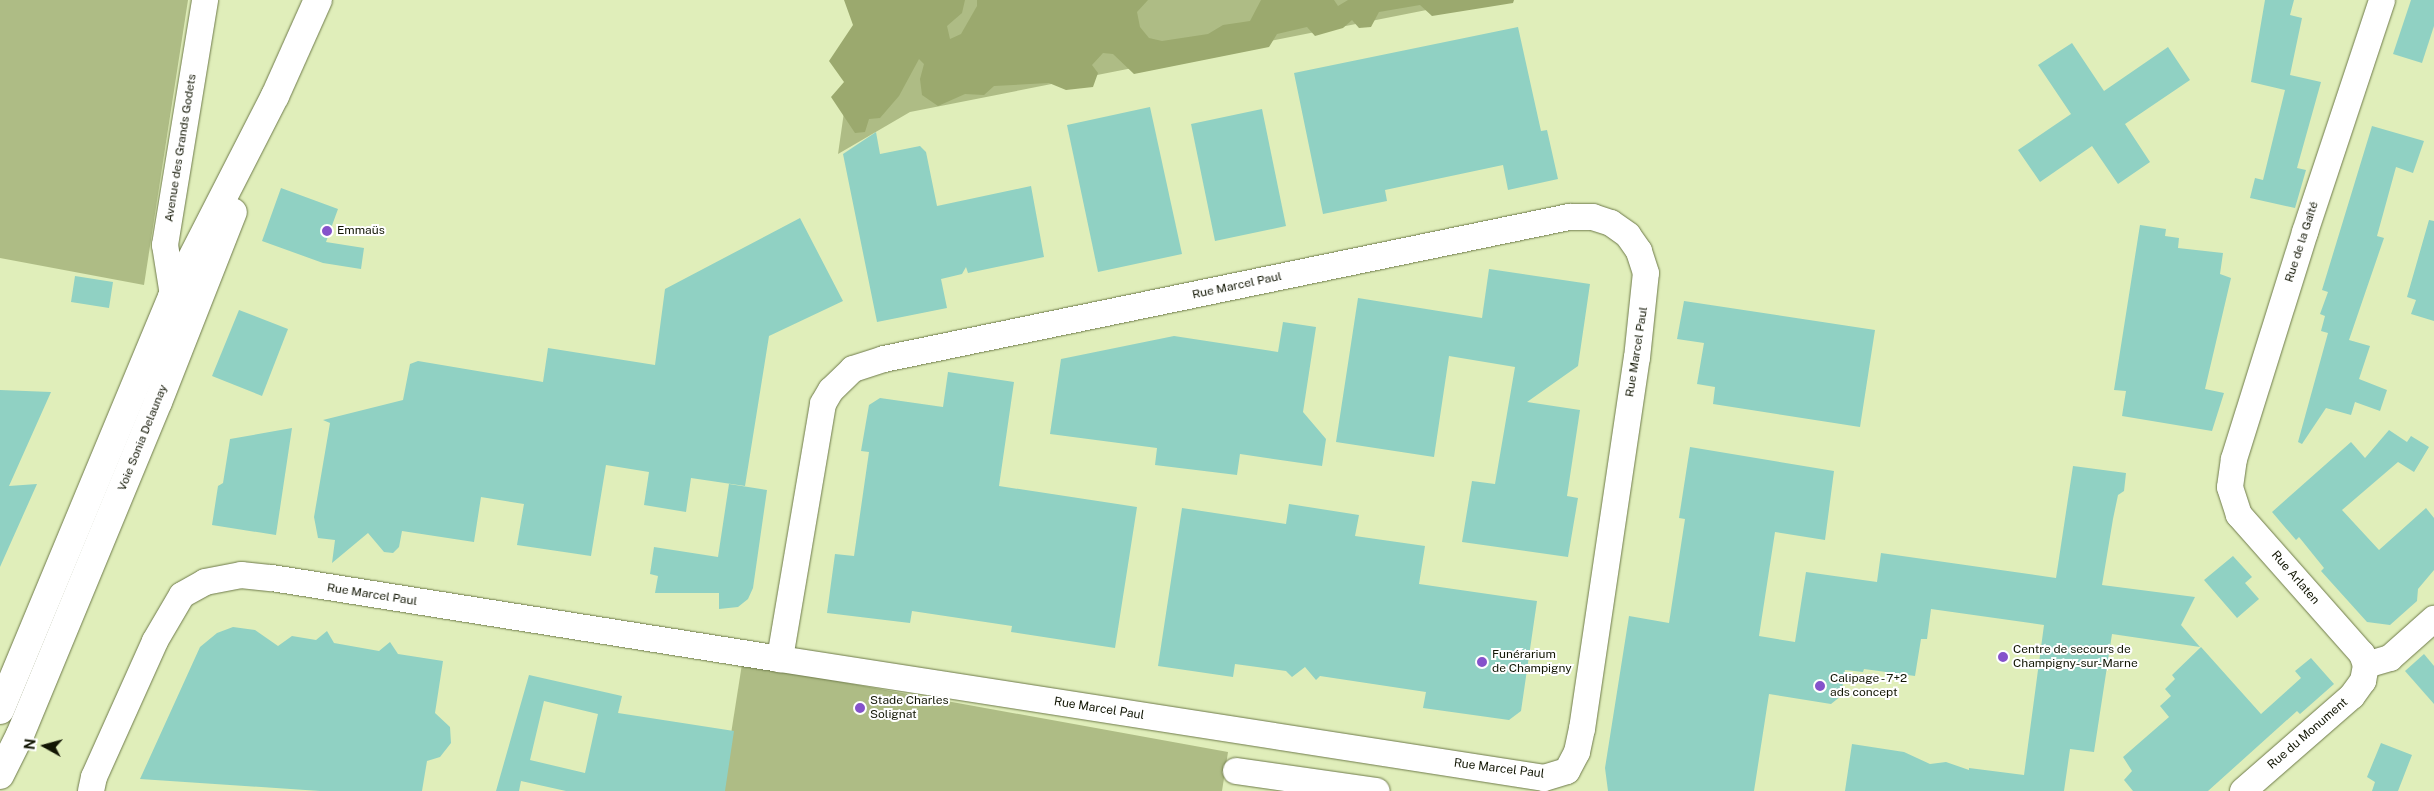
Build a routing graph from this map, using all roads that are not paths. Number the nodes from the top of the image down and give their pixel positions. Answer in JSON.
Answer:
{"nodes":[{"id":1,"x":205,"y":0,"type":"edge"},
{"id":2,"x":318,"y":0,"type":"edge"},
{"id":3,"x":2382,"y":0,"type":"edge"},
{"id":4,"x":275,"y":96,"type":"junction"},
{"id":5,"x":172,"y":297,"type":"junction"},
{"id":6,"x":190,"y":321,"type":"junction"},
{"id":7,"x":2230,"y":487,"type":"joint"},
{"id":8,"x":2434,"y":619,"type":"edge"},
{"id":9,"x":780,"y":659,"type":"junction"},
{"id":10,"x":2366,"y":665,"type":"junction"},
{"id":11,"x":0,"y":710,"type":"edge"},
{"id":12,"x":1236,"y":771,"type":"dead end"},
{"id":13,"x":0,"y":775,"type":"edge"},
{"id":14,"x":91,"y":791,"type":"edge"},
{"id":15,"x":1377,"y":791,"type":"edge"},
{"id":16,"x":2243,"y":791,"type":"edge"}],
"edges":[{"from":1,"to":5,"type":"street","name":"Avenue des Grands Godets"},
{"from":2,"to":4,"type":"main road","name":"Voie Sonia Delaunay"},
{"from":3,"to":7,"type":"street","name":"Rue de la Gaîté"},
{"from":4,"to":5,"type":"main road","name":"Voie Sonia Delaunay"},
{"from":4,"to":6,"type":"main road","name":"Voie Sonia Delaunay"},
{"from":5,"to":6,"type":"street"},
{"from":5,"to":11,"type":"main road","name":"Voie Sonia Delaunay"},
{"from":6,"to":13,"type":"main road","name":"Voie Sonia Delaunay"},
{"from":7,"to":10,"type":"street","name":"Rue Arlaten"},
{"from":8,"to":10,"type":"street"},
{"from":9,"to":9,"type":"street","name":"Rue Marcel Paul"},
{"from":9,"to":14,"type":"street","name":"Rue Marcel Paul"},
{"from":10,"to":16,"type":"street","name":"Rue du Monument"},
{"from":12,"to":15,"type":"street"}]}
